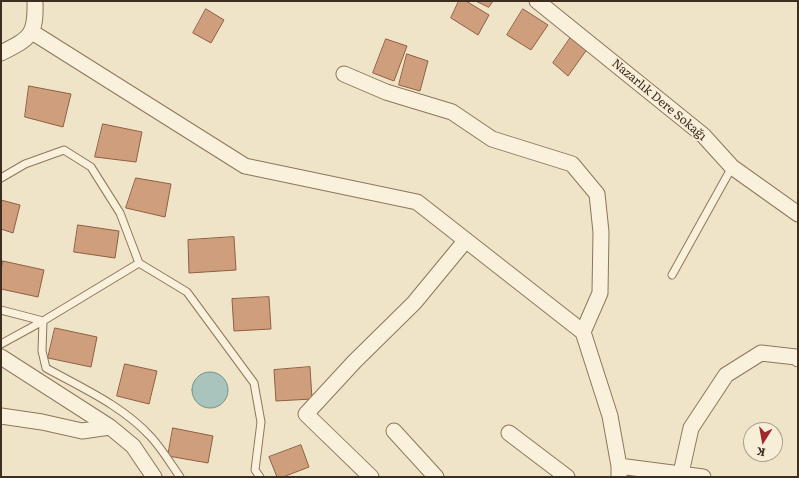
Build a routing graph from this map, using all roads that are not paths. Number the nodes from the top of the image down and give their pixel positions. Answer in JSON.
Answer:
{"nodes":[{"id":1,"x":35,"y":1,"type":"edge"},
{"id":2,"x":538,"y":1,"type":"edge"},
{"id":3,"x":32,"y":32,"type":"junction"},
{"id":4,"x":1,"y":53,"type":"edge"},
{"id":5,"x":344,"y":74,"type":"dead end"},
{"id":6,"x":732,"y":167,"type":"junction"},
{"id":7,"x":1,"y":178,"type":"edge"},
{"id":8,"x":798,"y":214,"type":"edge"},
{"id":9,"x":466,"y":240,"type":"junction"},
{"id":10,"x":139,"y":263,"type":"junction"},
{"id":11,"x":672,"y":275,"type":"dead end"},
{"id":12,"x":1,"y":310,"type":"edge"},
{"id":13,"x":44,"y":321,"type":"junction"},
{"id":14,"x":583,"y":332,"type":"junction"},
{"id":15,"x":1,"y":344,"type":"edge"},
{"id":16,"x":1,"y":357,"type":"edge"},
{"id":17,"x":798,"y":359,"type":"edge"},
{"id":18,"x":1,"y":416,"type":"edge"},
{"id":19,"x":110,"y":427,"type":"junction"},
{"id":20,"x":394,"y":431,"type":"dead end"},
{"id":21,"x":509,"y":433,"type":"dead end"},
{"id":22,"x":619,"y":472,"type":"edge"},
{"id":23,"x":681,"y":473,"type":"junction"},
{"id":24,"x":154,"y":477,"type":"edge"},
{"id":25,"x":180,"y":477,"type":"edge"},
{"id":26,"x":260,"y":477,"type":"edge"},
{"id":27,"x":371,"y":477,"type":"edge"},
{"id":28,"x":436,"y":477,"type":"edge"},
{"id":29,"x":567,"y":477,"type":"edge"},
{"id":30,"x":703,"y":477,"type":"edge"}],
"edges":[{"from":1,"to":3,"type":"street"},
{"from":2,"to":6,"type":"street","name":"Nazarlık Dere Sokağı"},
{"from":3,"to":4,"type":"street"},
{"from":3,"to":9,"type":"street"},
{"from":5,"to":14,"type":"street"},
{"from":6,"to":8,"type":"street","name":"Nazarlık Dere Sokağı"},
{"from":6,"to":11,"type":"lane"},
{"from":7,"to":10,"type":"lane"},
{"from":9,"to":14,"type":"street"},
{"from":9,"to":27,"type":"street"},
{"from":10,"to":13,"type":"lane"},
{"from":10,"to":26,"type":"lane"},
{"from":12,"to":13,"type":"lane"},
{"from":13,"to":15,"type":"lane"},
{"from":13,"to":25,"type":"lane"},
{"from":14,"to":22,"type":"street"},
{"from":16,"to":19,"type":"street"},
{"from":17,"to":23,"type":"street"},
{"from":18,"to":19,"type":"street"},
{"from":19,"to":24,"type":"street"},
{"from":20,"to":28,"type":"street"},
{"from":21,"to":29,"type":"street"},
{"from":22,"to":23,"type":"street"},
{"from":23,"to":30,"type":"street"}]}
